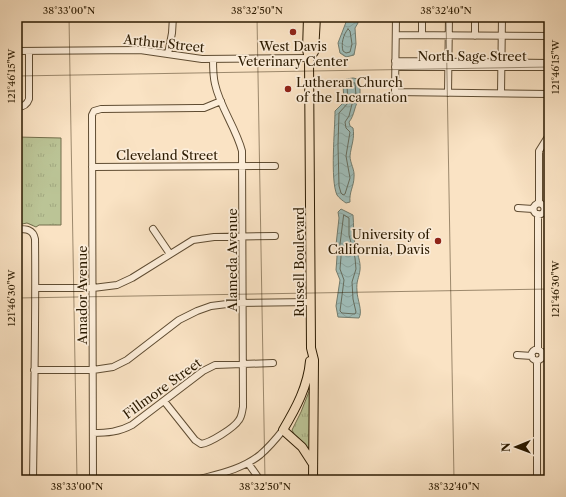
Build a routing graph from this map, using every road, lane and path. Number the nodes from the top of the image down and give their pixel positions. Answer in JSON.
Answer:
{"nodes":[{"id":1,"x":173,"y":17,"type":"edge"},
{"id":2,"x":308,"y":17,"type":"edge"},
{"id":3,"x":316,"y":17,"type":"edge"},
{"id":4,"x":396,"y":17,"type":"edge"},
{"id":5,"x":422,"y":17,"type":"edge"},
{"id":6,"x":449,"y":17,"type":"edge"},
{"id":7,"x":475,"y":17,"type":"edge"},
{"id":8,"x":502,"y":17,"type":"edge"},
{"id":9,"x":396,"y":35,"type":"junction"},
{"id":10,"x":422,"y":35,"type":"junction"},
{"id":11,"x":449,"y":35,"type":"junction"},
{"id":12,"x":475,"y":36,"type":"junction"},
{"id":13,"x":502,"y":36,"type":"junction"},
{"id":14,"x":549,"y":36,"type":"edge"},
{"id":15,"x":17,"y":51,"type":"edge"},
{"id":16,"x":29,"y":51,"type":"junction"},
{"id":17,"x":168,"y":54,"type":"junction"},
{"id":18,"x":310,"y":58,"type":"junction"},
{"id":19,"x":213,"y":59,"type":"junction"},
{"id":20,"x":549,"y":63,"type":"edge"},
{"id":21,"x":395,"y":64,"type":"junction"},
{"id":22,"x":448,"y":64,"type":"junction"},
{"id":23,"x":502,"y":64,"type":"junction"},
{"id":24,"x":549,"y":67,"type":"edge"},
{"id":25,"x":448,"y":93,"type":"junction"},
{"id":26,"x":502,"y":93,"type":"junction"},
{"id":27,"x":548,"y":94,"type":"edge"},
{"id":28,"x":221,"y":100,"type":"junction"},
{"id":29,"x":17,"y":107,"type":"edge"},
{"id":30,"x":549,"y":135,"type":"edge"},
{"id":31,"x":92,"y":166,"type":"junction"},
{"id":32,"x":242,"y":166,"type":"junction"},
{"id":33,"x":274,"y":166,"type":"dead end"},
{"id":34,"x":539,"y":203,"type":"junction"},
{"id":35,"x":518,"y":208,"type":"dead end"},
{"id":36,"x":546,"y":208,"type":"edge"},
{"id":37,"x":533,"y":209,"type":"junction"},
{"id":38,"x":538,"y":214,"type":"junction"},
{"id":39,"x":17,"y":229,"type":"edge"},
{"id":40,"x":154,"y":229,"type":"dead end"},
{"id":41,"x":275,"y":236,"type":"dead end"},
{"id":42,"x":243,"y":237,"type":"junction"},
{"id":43,"x":170,"y":254,"type":"junction"},
{"id":44,"x":36,"y":288,"type":"junction"},
{"id":45,"x":93,"y":288,"type":"junction"},
{"id":46,"x":311,"y":302,"type":"junction"},
{"id":47,"x":243,"y":303,"type":"junction"},
{"id":48,"x":311,"y":348,"type":"junction"},
{"id":49,"x":538,"y":350,"type":"junction"},
{"id":50,"x":517,"y":355,"type":"dead end"},
{"id":51,"x":532,"y":356,"type":"junction"},
{"id":52,"x":546,"y":356,"type":"edge"},
{"id":53,"x":537,"y":361,"type":"junction"},
{"id":54,"x":244,"y":363,"type":"junction"},
{"id":55,"x":273,"y":363,"type":"dead end"},
{"id":56,"x":34,"y":370,"type":"junction"},
{"id":57,"x":93,"y":370,"type":"junction"},
{"id":58,"x":164,"y":401,"type":"junction"},
{"id":59,"x":283,"y":430,"type":"junction"},
{"id":60,"x":93,"y":433,"type":"junction"},
{"id":61,"x":248,"y":463,"type":"junction"},
{"id":62,"x":313,"y":464,"type":"junction"},
{"id":63,"x":33,"y":480,"type":"edge"},
{"id":64,"x":93,"y":480,"type":"edge"},
{"id":65,"x":196,"y":480,"type":"edge"},
{"id":66,"x":260,"y":480,"type":"edge"},
{"id":67,"x":313,"y":480,"type":"edge"},
{"id":68,"x":537,"y":480,"type":"edge"}],
"edges":[{"from":1,"to":17,"type":"street"},
{"from":2,"to":18,"type":"main road","name":"Russell Boulevard"},
{"from":3,"to":18,"type":"main road","name":"Russell Boulevard"},
{"from":4,"to":9,"type":"street"},
{"from":5,"to":10,"type":"street"},
{"from":6,"to":11,"type":"street"},
{"from":7,"to":12,"type":"street"},
{"from":8,"to":13,"type":"street"},
{"from":9,"to":10,"type":"street"},
{"from":9,"to":21,"type":"street"},
{"from":10,"to":11,"type":"street"},
{"from":11,"to":12,"type":"street"},
{"from":11,"to":22,"type":"street"},
{"from":12,"to":13,"type":"street"},
{"from":13,"to":14,"type":"street"},
{"from":13,"to":23,"type":"street"},
{"from":15,"to":16,"type":"street","name":"Arthur Street"},
{"from":16,"to":17,"type":"street","name":"Arthur Street"},
{"from":16,"to":29,"type":"street"},
{"from":17,"to":19,"type":"street","name":"Arthur Street"},
{"from":18,"to":19,"type":"street","name":"Arthur Street"},
{"from":18,"to":46,"type":"main road","name":"Russell Boulevard"},
{"from":19,"to":28,"type":"street","name":"Alameda Avenue"},
{"from":20,"to":23,"type":"street","name":"North Sage Street"},
{"from":21,"to":22,"type":"street","name":"North Sage Street"},
{"from":21,"to":25,"type":"street"},
{"from":22,"to":23,"type":"street","name":"North Sage Street"},
{"from":22,"to":25,"type":"street"},
{"from":23,"to":24,"type":"street","name":"North Sage Street"},
{"from":23,"to":26,"type":"street"},
{"from":25,"to":26,"type":"street"},
{"from":26,"to":27,"type":"street"},
{"from":28,"to":31,"type":"street","name":"Amador Avenue"},
{"from":28,"to":32,"type":"street","name":"Alameda Avenue"},
{"from":30,"to":34,"type":"street"},
{"from":31,"to":32,"type":"street","name":"Cleveland Street"},
{"from":31,"to":45,"type":"street","name":"Amador Avenue"},
{"from":32,"to":33,"type":"street","name":"Cleveland Street"},
{"from":32,"to":42,"type":"street","name":"Alameda Avenue"},
{"from":34,"to":36,"type":"street"},
{"from":34,"to":37,"type":"street"},
{"from":35,"to":37,"type":"street"},
{"from":36,"to":38,"type":"street"},
{"from":37,"to":38,"type":"street"},
{"from":38,"to":49,"type":"street"},
{"from":39,"to":44,"type":"street"},
{"from":40,"to":43,"type":"street"},
{"from":41,"to":42,"type":"street"},
{"from":42,"to":43,"type":"street"},
{"from":42,"to":47,"type":"street","name":"Alameda Avenue"},
{"from":43,"to":45,"type":"street"},
{"from":44,"to":45,"type":"street"},
{"from":44,"to":56,"type":"street"},
{"from":45,"to":57,"type":"street","name":"Amador Avenue"},
{"from":46,"to":47,"type":"street"},
{"from":46,"to":48,"type":"main road","name":"Russell Boulevard"},
{"from":47,"to":54,"type":"street","name":"Alameda Avenue"},
{"from":47,"to":57,"type":"street"},
{"from":48,"to":59,"type":"main road"},
{"from":48,"to":62,"type":"main road","name":"Russell Boulevard"},
{"from":49,"to":51,"type":"street"},
{"from":49,"to":52,"type":"street"},
{"from":50,"to":51,"type":"street"},
{"from":51,"to":53,"type":"street"},
{"from":52,"to":53,"type":"street"},
{"from":53,"to":68,"type":"street"},
{"from":54,"to":55,"type":"street","name":"Fillmore Street"},
{"from":54,"to":58,"type":"street","name":"Fillmore Street"},
{"from":54,"to":58,"type":"street","name":"Alameda Avenue"},
{"from":56,"to":57,"type":"street"},
{"from":56,"to":63,"type":"street"},
{"from":57,"to":60,"type":"street","name":"Amador Avenue"},
{"from":58,"to":60,"type":"street","name":"Fillmore Street"},
{"from":59,"to":61,"type":"street"},
{"from":59,"to":62,"type":"main road"},
{"from":60,"to":64,"type":"street","name":"Amador Avenue"},
{"from":61,"to":65,"type":"street"},
{"from":61,"to":66,"type":"street"},
{"from":62,"to":67,"type":"main road","name":"Russell Boulevard"}]}
